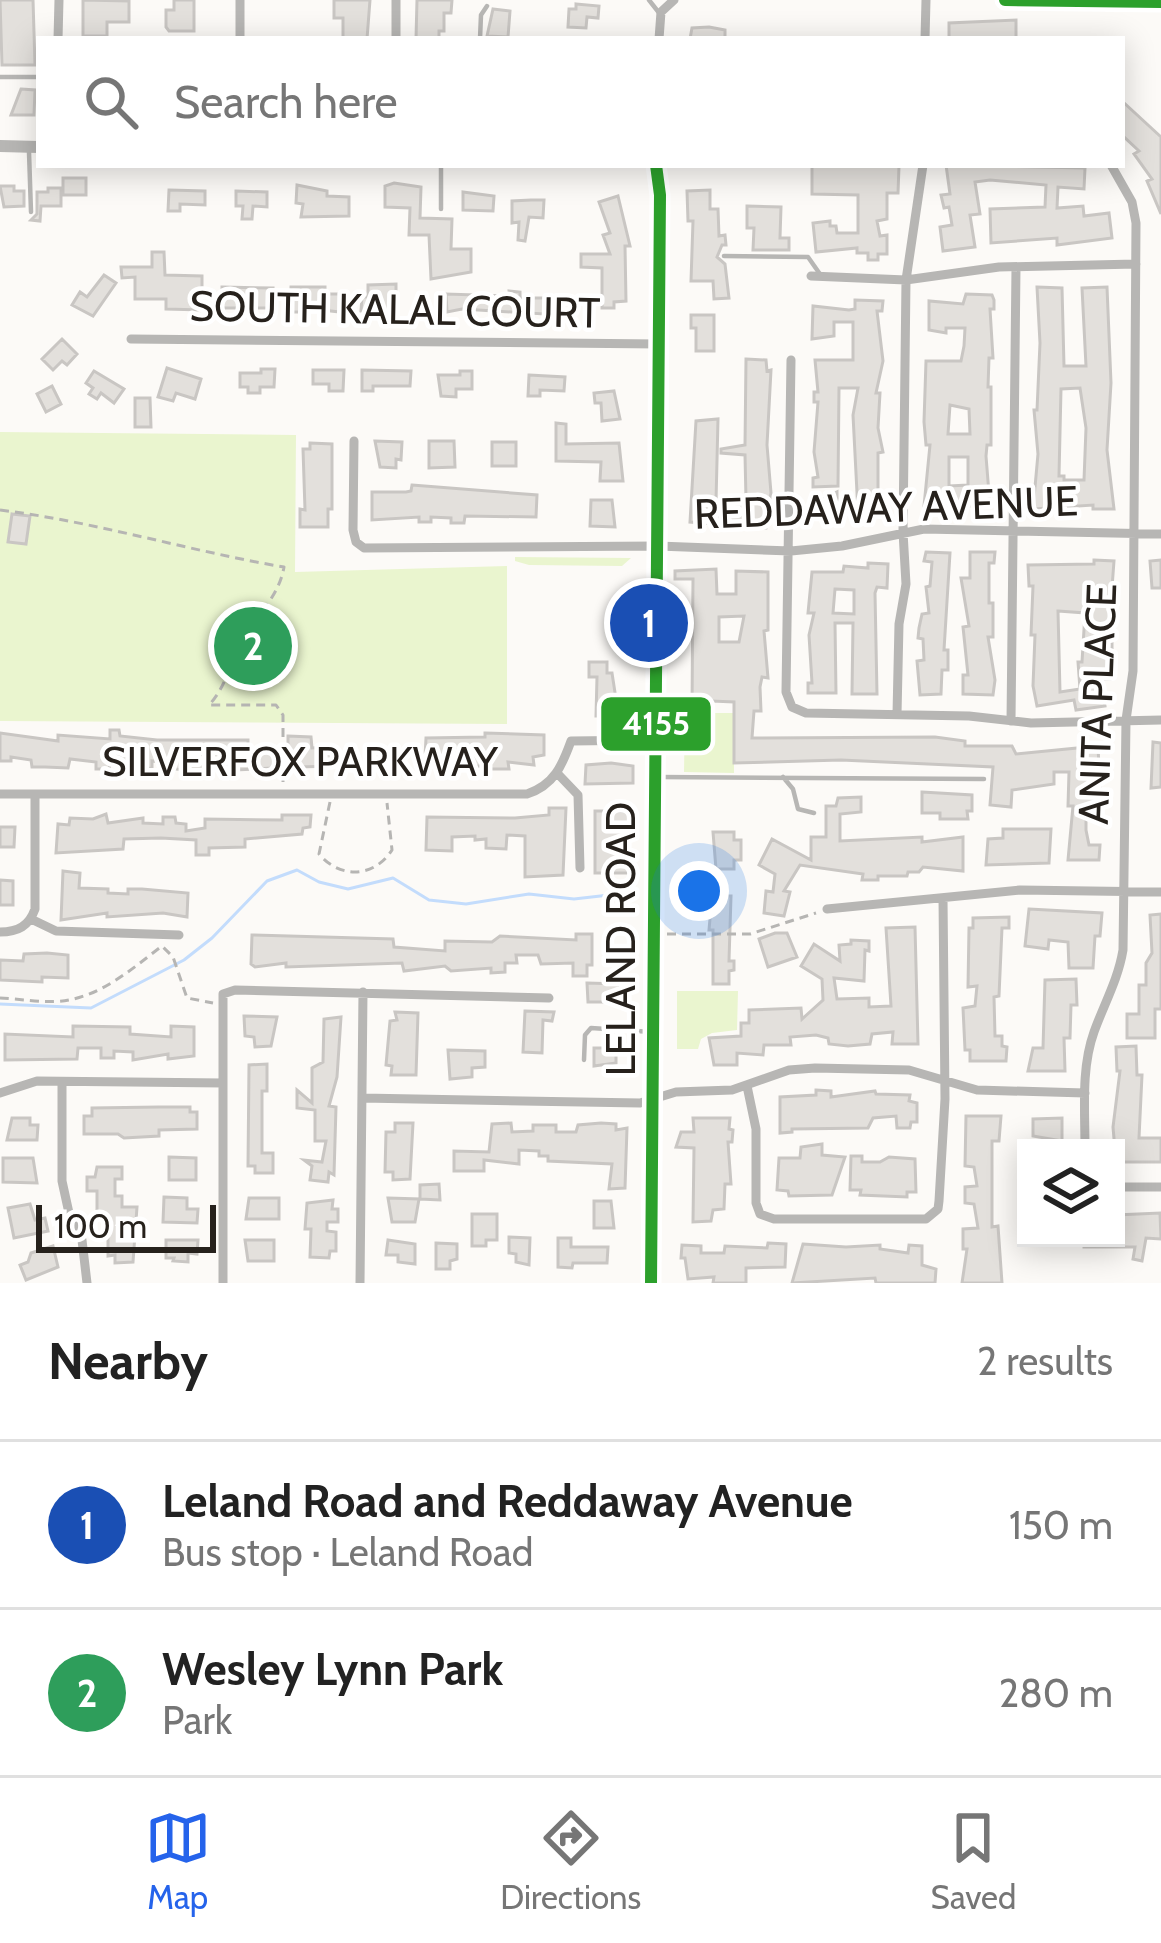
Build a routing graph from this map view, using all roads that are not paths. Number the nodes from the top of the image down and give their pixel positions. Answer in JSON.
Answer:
{"nodes":[{"id":1,"x":58,"y":0,"type":"edge"},
{"id":2,"x":240,"y":0,"type":"edge"},
{"id":3,"x":396,"y":0,"type":"edge"},
{"id":4,"x":649,"y":0,"type":"edge"},
{"id":5,"x":674,"y":0,"type":"edge"},
{"id":6,"x":926,"y":0,"type":"edge"},
{"id":7,"x":1005,"y":0,"type":"edge"},
{"id":8,"x":1161,"y":2,"type":"edge"},
{"id":9,"x":487,"y":6,"type":"dead end"},
{"id":10,"x":661,"y":14,"type":"junction"},
{"id":11,"x":58,"y":36,"type":"edge"},
{"id":12,"x":240,"y":36,"type":"edge"},
{"id":13,"x":396,"y":36,"type":"edge"},
{"id":14,"x":480,"y":36,"type":"edge"},
{"id":15,"x":659,"y":36,"type":"edge"},
{"id":16,"x":925,"y":36,"type":"edge"},
{"id":17,"x":0,"y":77,"type":"edge"},
{"id":18,"x":36,"y":77,"type":"edge"},
{"id":19,"x":0,"y":146,"type":"edge"},
{"id":20,"x":34,"y":147,"type":"edge"},
{"id":21,"x":441,"y":168,"type":"edge"},
{"id":22,"x":657,"y":168,"type":"edge"},
{"id":23,"x":923,"y":168,"type":"edge"},
{"id":24,"x":1113,"y":168,"type":"edge"},
{"id":25,"x":441,"y":209,"type":"dead end"},
{"id":26,"x":32,"y":212,"type":"dead end"},
{"id":27,"x":724,"y":256,"type":"dead end"},
{"id":28,"x":1136,"y":264,"type":"junction"},
{"id":29,"x":1016,"y":267,"type":"junction"},
{"id":30,"x":817,"y":276,"type":"joint"},
{"id":31,"x":906,"y":280,"type":"junction"},
{"id":32,"x":131,"y":339,"type":"dead end"},
{"id":33,"x":659,"y":344,"type":"junction"},
{"id":34,"x":791,"y":360,"type":"dead end"},
{"id":35,"x":354,"y":442,"type":"dead end"},
{"id":36,"x":1012,"y":531,"type":"junction"},
{"id":37,"x":903,"y":532,"type":"junction"},
{"id":38,"x":1135,"y":533,"type":"junction"},
{"id":39,"x":1161,"y":534,"type":"edge"},
{"id":40,"x":658,"y":546,"type":"junction"},
{"id":41,"x":790,"y":551,"type":"junction"},
{"id":42,"x":897,"y":714,"type":"junction"},
{"id":43,"x":1126,"y":720,"type":"junction"},
{"id":44,"x":1161,"y":720,"type":"edge"},
{"id":45,"x":1011,"y":721,"type":"junction"},
{"id":46,"x":655,"y":740,"type":"junction"},
{"id":47,"x":557,"y":773,"type":"junction"},
{"id":48,"x":654,"y":776,"type":"junction"},
{"id":49,"x":783,"y":777,"type":"junction"},
{"id":50,"x":983,"y":778,"type":"dead end"},
{"id":51,"x":0,"y":794,"type":"edge"},
{"id":52,"x":35,"y":794,"type":"junction"},
{"id":53,"x":814,"y":813,"type":"dead end"},
{"id":54,"x":580,"y":868,"type":"dead end"},
{"id":55,"x":1124,"y":892,"type":"junction"},
{"id":56,"x":1161,"y":892,"type":"edge"},
{"id":57,"x":943,"y":898,"type":"junction"},
{"id":58,"x":827,"y":910,"type":"road end"},
{"id":59,"x":32,"y":919,"type":"junction"},
{"id":60,"x":0,"y":932,"type":"edge"},
{"id":61,"x":179,"y":935,"type":"dead end"},
{"id":62,"x":363,"y":992,"type":"junction"},
{"id":63,"x":549,"y":998,"type":"dead end"},
{"id":64,"x":652,"y":1032,"type":"junction"},
{"id":65,"x":584,"y":1060,"type":"dead end"},
{"id":66,"x":943,"y":1079,"type":"junction"},
{"id":67,"x":62,"y":1082,"type":"junction"},
{"id":68,"x":223,"y":1083,"type":"junction"},
{"id":69,"x":747,"y":1086,"type":"junction"},
{"id":70,"x":0,"y":1093,"type":"edge"},
{"id":71,"x":1085,"y":1094,"type":"junction"},
{"id":72,"x":362,"y":1098,"type":"junction"},
{"id":73,"x":652,"y":1100,"type":"junction"},
{"id":74,"x":1085,"y":1139,"type":"edge"},
{"id":75,"x":1125,"y":1187,"type":"edge"},
{"id":76,"x":1161,"y":1187,"type":"edge"},
{"id":77,"x":87,"y":1283,"type":"edge"},
{"id":78,"x":223,"y":1283,"type":"edge"},
{"id":79,"x":360,"y":1283,"type":"edge"},
{"id":80,"x":651,"y":1283,"type":"edge"}],
"edges":[{"from":1,"to":11,"type":"street"},
{"from":2,"to":12,"type":"street"},
{"from":3,"to":13,"type":"street"},
{"from":4,"to":10,"type":"lane"},
{"from":5,"to":10,"type":"street"},
{"from":6,"to":16,"type":"street"},
{"from":7,"to":8,"type":"street"},
{"from":9,"to":14,"type":"lane"},
{"from":10,"to":15,"type":"street"},
{"from":17,"to":18,"type":"lane"},
{"from":19,"to":20,"type":"street"},
{"from":20,"to":26,"type":"lane"},
{"from":21,"to":25,"type":"lane"},
{"from":22,"to":33,"type":"street","name":"LELAND ROAD"},
{"from":23,"to":31,"type":"street"},
{"from":24,"to":28,"type":"street","name":"ANITA PLACE"},
{"from":27,"to":30,"type":"lane"},
{"from":28,"to":29,"type":"street"},
{"from":28,"to":38,"type":"street","name":"ANITA PLACE"},
{"from":29,"to":31,"type":"street"},
{"from":29,"to":36,"type":"street"},
{"from":30,"to":31,"type":"street"},
{"from":31,"to":37,"type":"street"},
{"from":32,"to":33,"type":"street","name":"SOUTH KALAL COURT"},
{"from":33,"to":40,"type":"street","name":"LELAND ROAD"},
{"from":34,"to":41,"type":"street"},
{"from":35,"to":40,"type":"street","name":"REDDAWAY AVENUE"},
{"from":36,"to":37,"type":"street","name":"REDDAWAY AVENUE"},
{"from":36,"to":38,"type":"street","name":"REDDAWAY AVENUE"},
{"from":36,"to":45,"type":"street"},
{"from":37,"to":41,"type":"street","name":"REDDAWAY AVENUE"},
{"from":37,"to":42,"type":"street"},
{"from":38,"to":39,"type":"street","name":"REDDAWAY AVENUE"},
{"from":38,"to":43,"type":"street","name":"ANITA PLACE"},
{"from":40,"to":41,"type":"street","name":"REDDAWAY AVENUE"},
{"from":40,"to":46,"type":"street","name":"LELAND ROAD"},
{"from":41,"to":42,"type":"street"},
{"from":42,"to":45,"type":"street"},
{"from":43,"to":44,"type":"street"},
{"from":43,"to":45,"type":"street"},
{"from":43,"to":55,"type":"street","name":"ANITA PLACE"},
{"from":46,"to":47,"type":"street","name":"SILVERFOX PARKWAY"},
{"from":46,"to":48,"type":"street","name":"LELAND ROAD"},
{"from":47,"to":52,"type":"street","name":"SILVERFOX PARKWAY"},
{"from":47,"to":54,"type":"street"},
{"from":48,"to":49,"type":"lane"},
{"from":48,"to":64,"type":"street","name":"LELAND ROAD"},
{"from":49,"to":50,"type":"lane"},
{"from":49,"to":53,"type":"lane"},
{"from":51,"to":52,"type":"street","name":"SILVERFOX PARKWAY"},
{"from":52,"to":59,"type":"street"},
{"from":55,"to":56,"type":"street"},
{"from":55,"to":57,"type":"street"},
{"from":55,"to":71,"type":"street","name":"ANITA PLACE"},
{"from":57,"to":58,"type":"street"},
{"from":57,"to":66,"type":"street"},
{"from":59,"to":60,"type":"street"},
{"from":59,"to":61,"type":"street"},
{"from":62,"to":63,"type":"street"},
{"from":62,"to":68,"type":"street"},
{"from":62,"to":72,"type":"street"},
{"from":64,"to":65,"type":"lane"},
{"from":64,"to":73,"type":"street","name":"LELAND ROAD"},
{"from":66,"to":69,"type":"street"},
{"from":66,"to":69,"type":"street"},
{"from":66,"to":71,"type":"street"},
{"from":67,"to":68,"type":"street"},
{"from":67,"to":70,"type":"street"},
{"from":67,"to":77,"type":"street"},
{"from":68,"to":78,"type":"street"},
{"from":69,"to":73,"type":"street"},
{"from":71,"to":74,"type":"street","name":"ANITA PLACE"},
{"from":72,"to":73,"type":"street"},
{"from":72,"to":79,"type":"street"},
{"from":73,"to":80,"type":"street","name":"LELAND ROAD"},
{"from":75,"to":76,"type":"street"}]}
